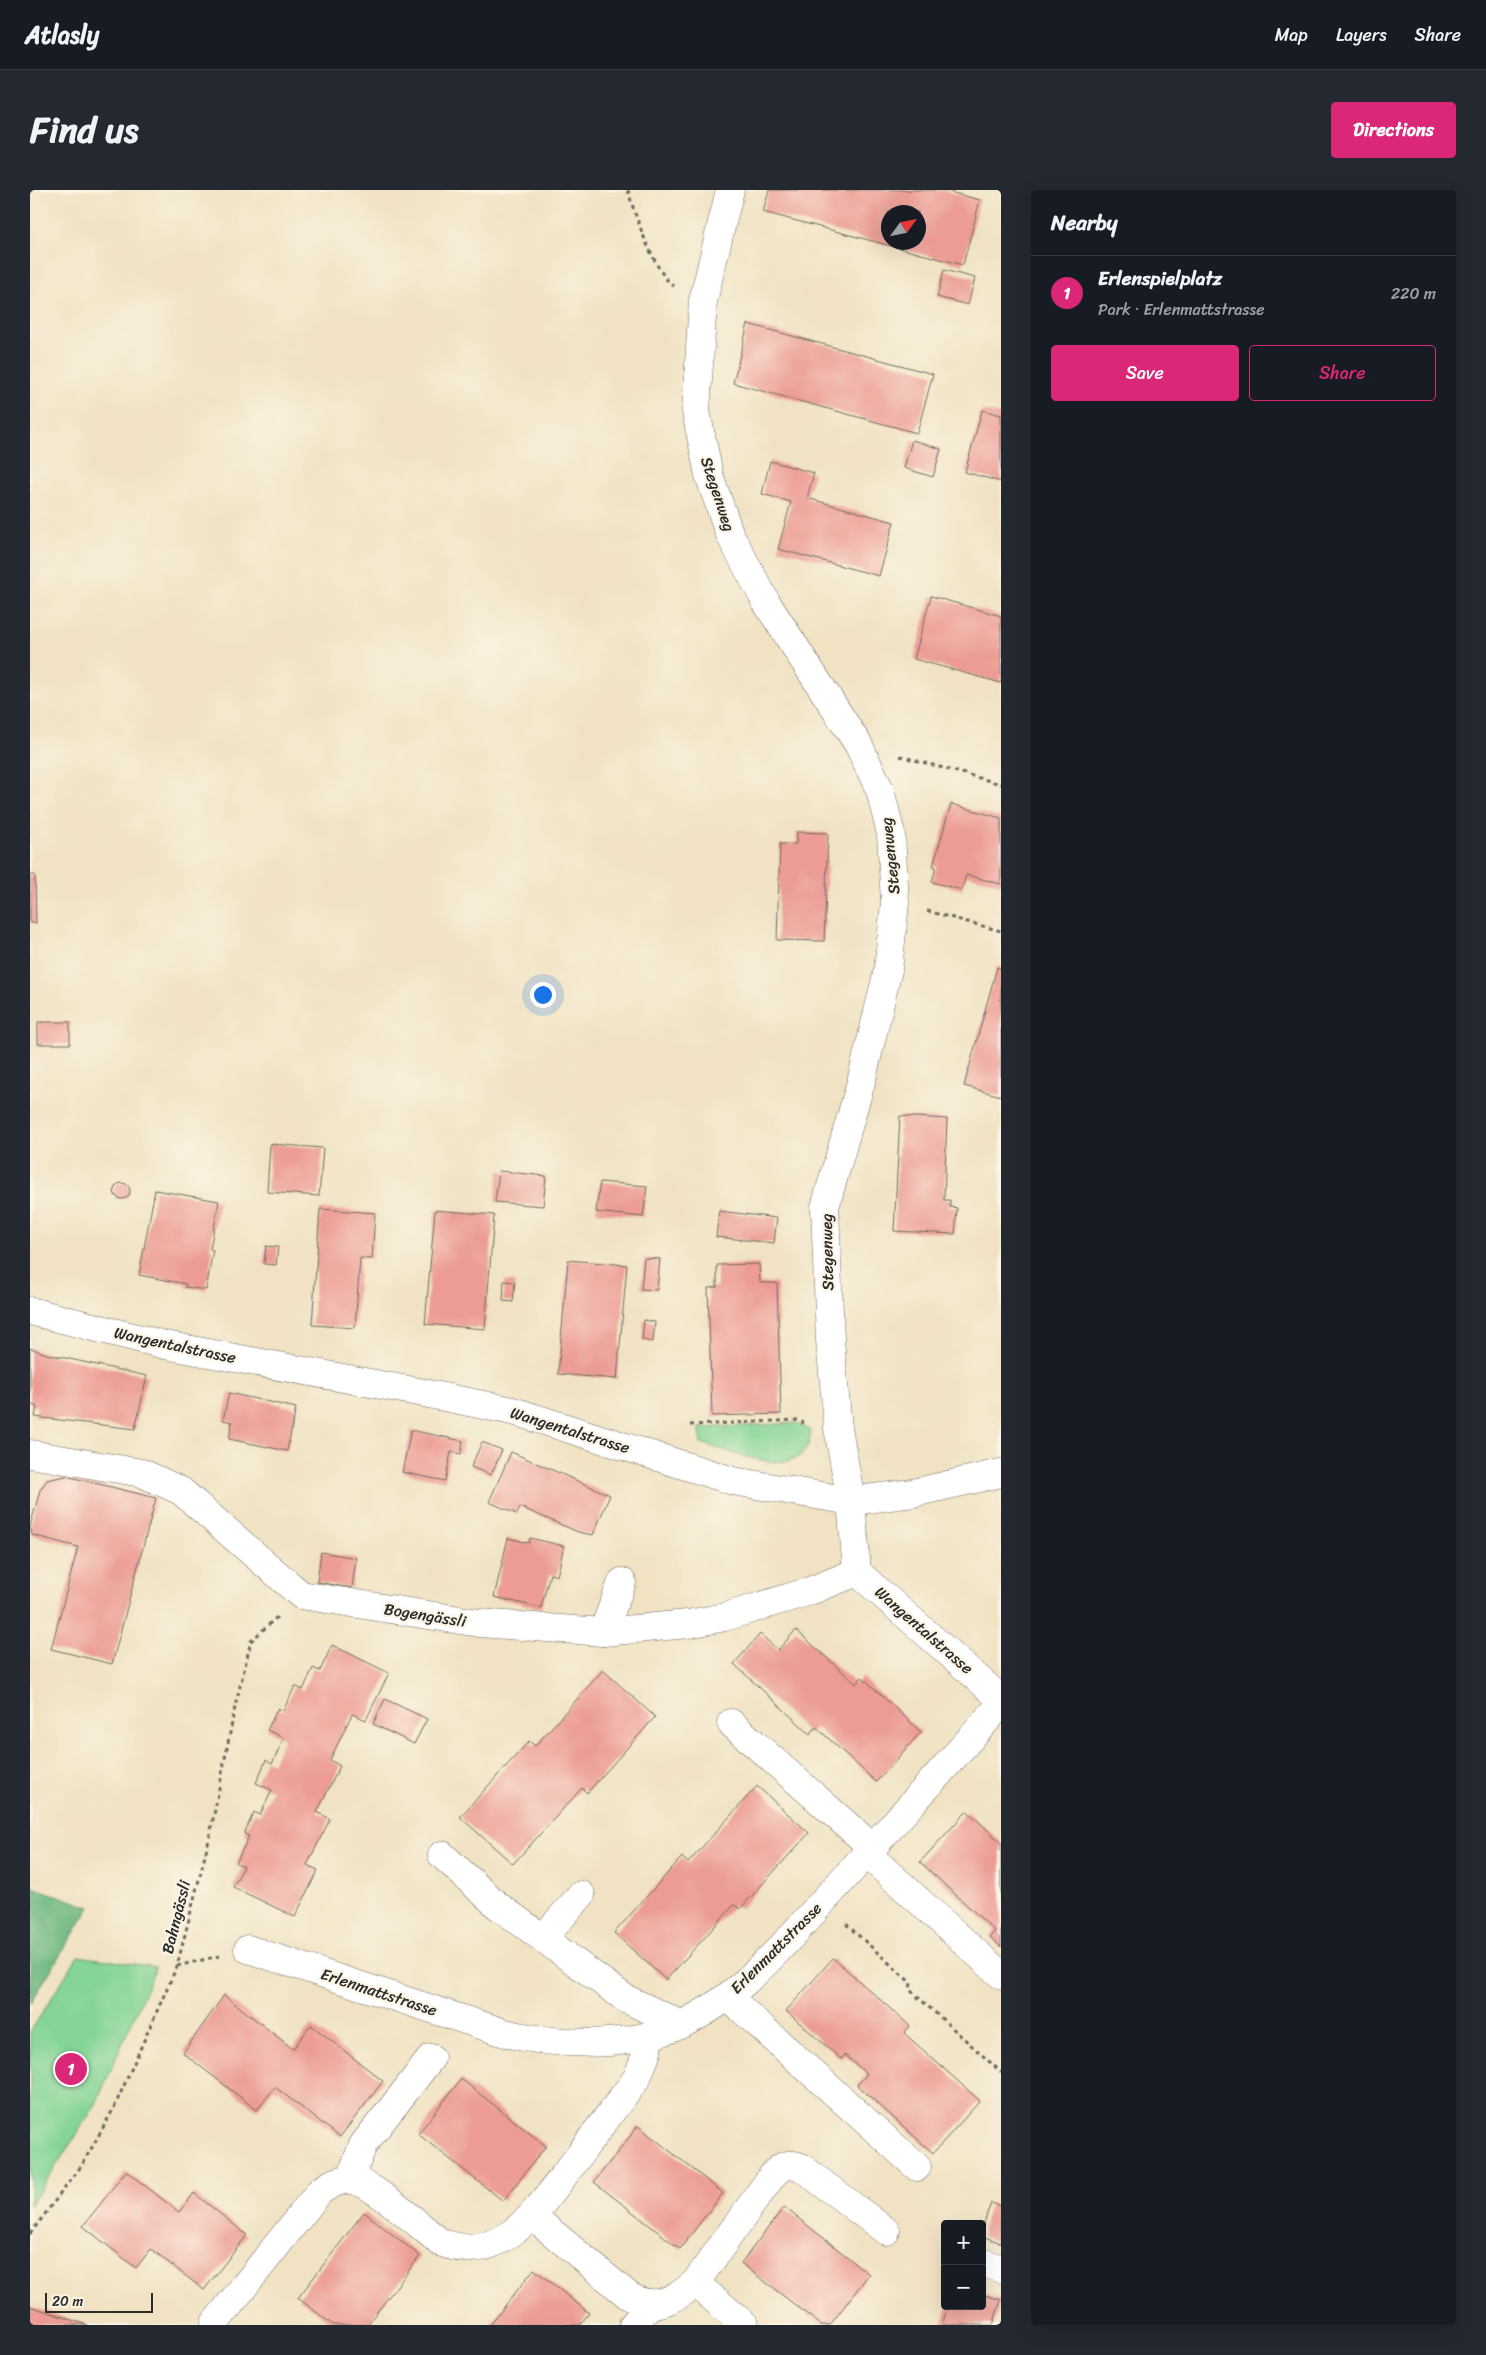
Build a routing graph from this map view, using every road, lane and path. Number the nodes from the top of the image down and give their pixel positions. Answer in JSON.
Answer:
{"nodes":[{"id":1,"x":628,"y":190,"type":"edge"},
{"id":2,"x":730,"y":190,"type":"edge"},
{"id":3,"x":703,"y":301,"type":"junction"},
{"id":4,"x":858,"y":744,"type":"junction"},
{"id":5,"x":1001,"y":784,"type":"edge"},
{"id":6,"x":895,"y":903,"type":"junction"},
{"id":7,"x":1001,"y":931,"type":"edge"},
{"id":8,"x":30,"y":1311,"type":"edge"},
{"id":9,"x":690,"y":1425,"type":"dead end"},
{"id":10,"x":838,"y":1428,"type":"junction"},
{"id":11,"x":30,"y":1454,"type":"edge"},
{"id":12,"x":1001,"y":1473,"type":"edge"},
{"id":13,"x":851,"y":1501,"type":"junction"},
{"id":14,"x":857,"y":1572,"type":"junction"},
{"id":15,"x":622,"y":1582,"type":"dead end"},
{"id":16,"x":301,"y":1595,"type":"junction"},
{"id":17,"x":603,"y":1632,"type":"junction"},
{"id":18,"x":1001,"y":1699,"type":"edge"},
{"id":19,"x":1001,"y":1704,"type":"edge"},
{"id":20,"x":731,"y":1723,"type":"dead end"},
{"id":21,"x":870,"y":1851,"type":"junction"},
{"id":22,"x":442,"y":1855,"type":"dead end"},
{"id":23,"x":581,"y":1895,"type":"dead end"},
{"id":24,"x":822,"y":1902,"type":"junction"},
{"id":25,"x":543,"y":1938,"type":"junction"},
{"id":26,"x":248,"y":1950,"type":"joint"},
{"id":27,"x":177,"y":1966,"type":"junction"},
{"id":28,"x":1001,"y":1975,"type":"edge"},
{"id":29,"x":728,"y":1998,"type":"junction"},
{"id":30,"x":680,"y":2024,"type":"junction"},
{"id":31,"x":648,"y":2036,"type":"junction"},
{"id":32,"x":431,"y":2058,"type":"dead end"},
{"id":33,"x":1001,"y":2072,"type":"edge"},
{"id":34,"x":917,"y":2167,"type":"dead end"},
{"id":35,"x":353,"y":2180,"type":"junction"},
{"id":36,"x":532,"y":2216,"type":"junction"},
{"id":37,"x":32,"y":2226,"type":"edge"},
{"id":38,"x":886,"y":2231,"type":"dead end"},
{"id":39,"x":30,"y":2234,"type":"edge"},
{"id":40,"x":986,"y":2263,"type":"edge"},
{"id":41,"x":1001,"y":2269,"type":"edge"},
{"id":42,"x":695,"y":2283,"type":"junction"},
{"id":43,"x":641,"y":2315,"type":"edge"},
{"id":44,"x":215,"y":2323,"type":"dead end"},
{"id":45,"x":745,"y":2325,"type":"edge"}],
"edges":[{"from":1,"to":3,"type":"path"},
{"from":2,"to":3,"type":"street","name":"Stegenweg"},
{"from":3,"to":4,"type":"street","name":"Stegenweg"},
{"from":4,"to":5,"type":"path"},
{"from":4,"to":6,"type":"street","name":"Stegenweg"},
{"from":6,"to":7,"type":"path"},
{"from":6,"to":10,"type":"street","name":"Stegenweg"},
{"from":8,"to":13,"type":"street","name":"Wangentalstrasse"},
{"from":9,"to":10,"type":"path"},
{"from":10,"to":13,"type":"street","name":"Stegenweg"},
{"from":11,"to":16,"type":"street"},
{"from":12,"to":13,"type":"street","name":"Wangentalstrasse"},
{"from":13,"to":14,"type":"street"},
{"from":14,"to":17,"type":"street","name":"Bogengässli"},
{"from":14,"to":18,"type":"street","name":"Wangentalstrasse"},
{"from":15,"to":17,"type":"street"},
{"from":16,"to":17,"type":"street","name":"Bogengässli"},
{"from":16,"to":27,"type":"path","name":"Bahngässli"},
{"from":19,"to":21,"type":"street","name":"Erlenmattstrasse"},
{"from":20,"to":21,"type":"street"},
{"from":21,"to":24,"type":"street","name":"Erlenmattstrasse"},
{"from":21,"to":28,"type":"street"},
{"from":22,"to":25,"type":"street"},
{"from":23,"to":25,"type":"street"},
{"from":24,"to":29,"type":"street","name":"Erlenmattstrasse"},
{"from":24,"to":33,"type":"path"},
{"from":25,"to":30,"type":"street"},
{"from":26,"to":27,"type":"path"},
{"from":26,"to":31,"type":"street","name":"Erlenmattstrasse"},
{"from":27,"to":37,"type":"path","name":"Bahngässli"},
{"from":29,"to":30,"type":"street","name":"Erlenmattstrasse"},
{"from":29,"to":34,"type":"street"},
{"from":30,"to":31,"type":"street","name":"Erlenmattstrasse"},
{"from":31,"to":36,"type":"street"},
{"from":32,"to":35,"type":"street"},
{"from":35,"to":36,"type":"street"},
{"from":35,"to":44,"type":"street"},
{"from":36,"to":43,"type":"street"},
{"from":37,"to":39,"type":"path","name":"Bahngässli"},
{"from":38,"to":42,"type":"street"},
{"from":40,"to":41,"type":"street"},
{"from":42,"to":43,"type":"street"},
{"from":42,"to":45,"type":"street"}]}
